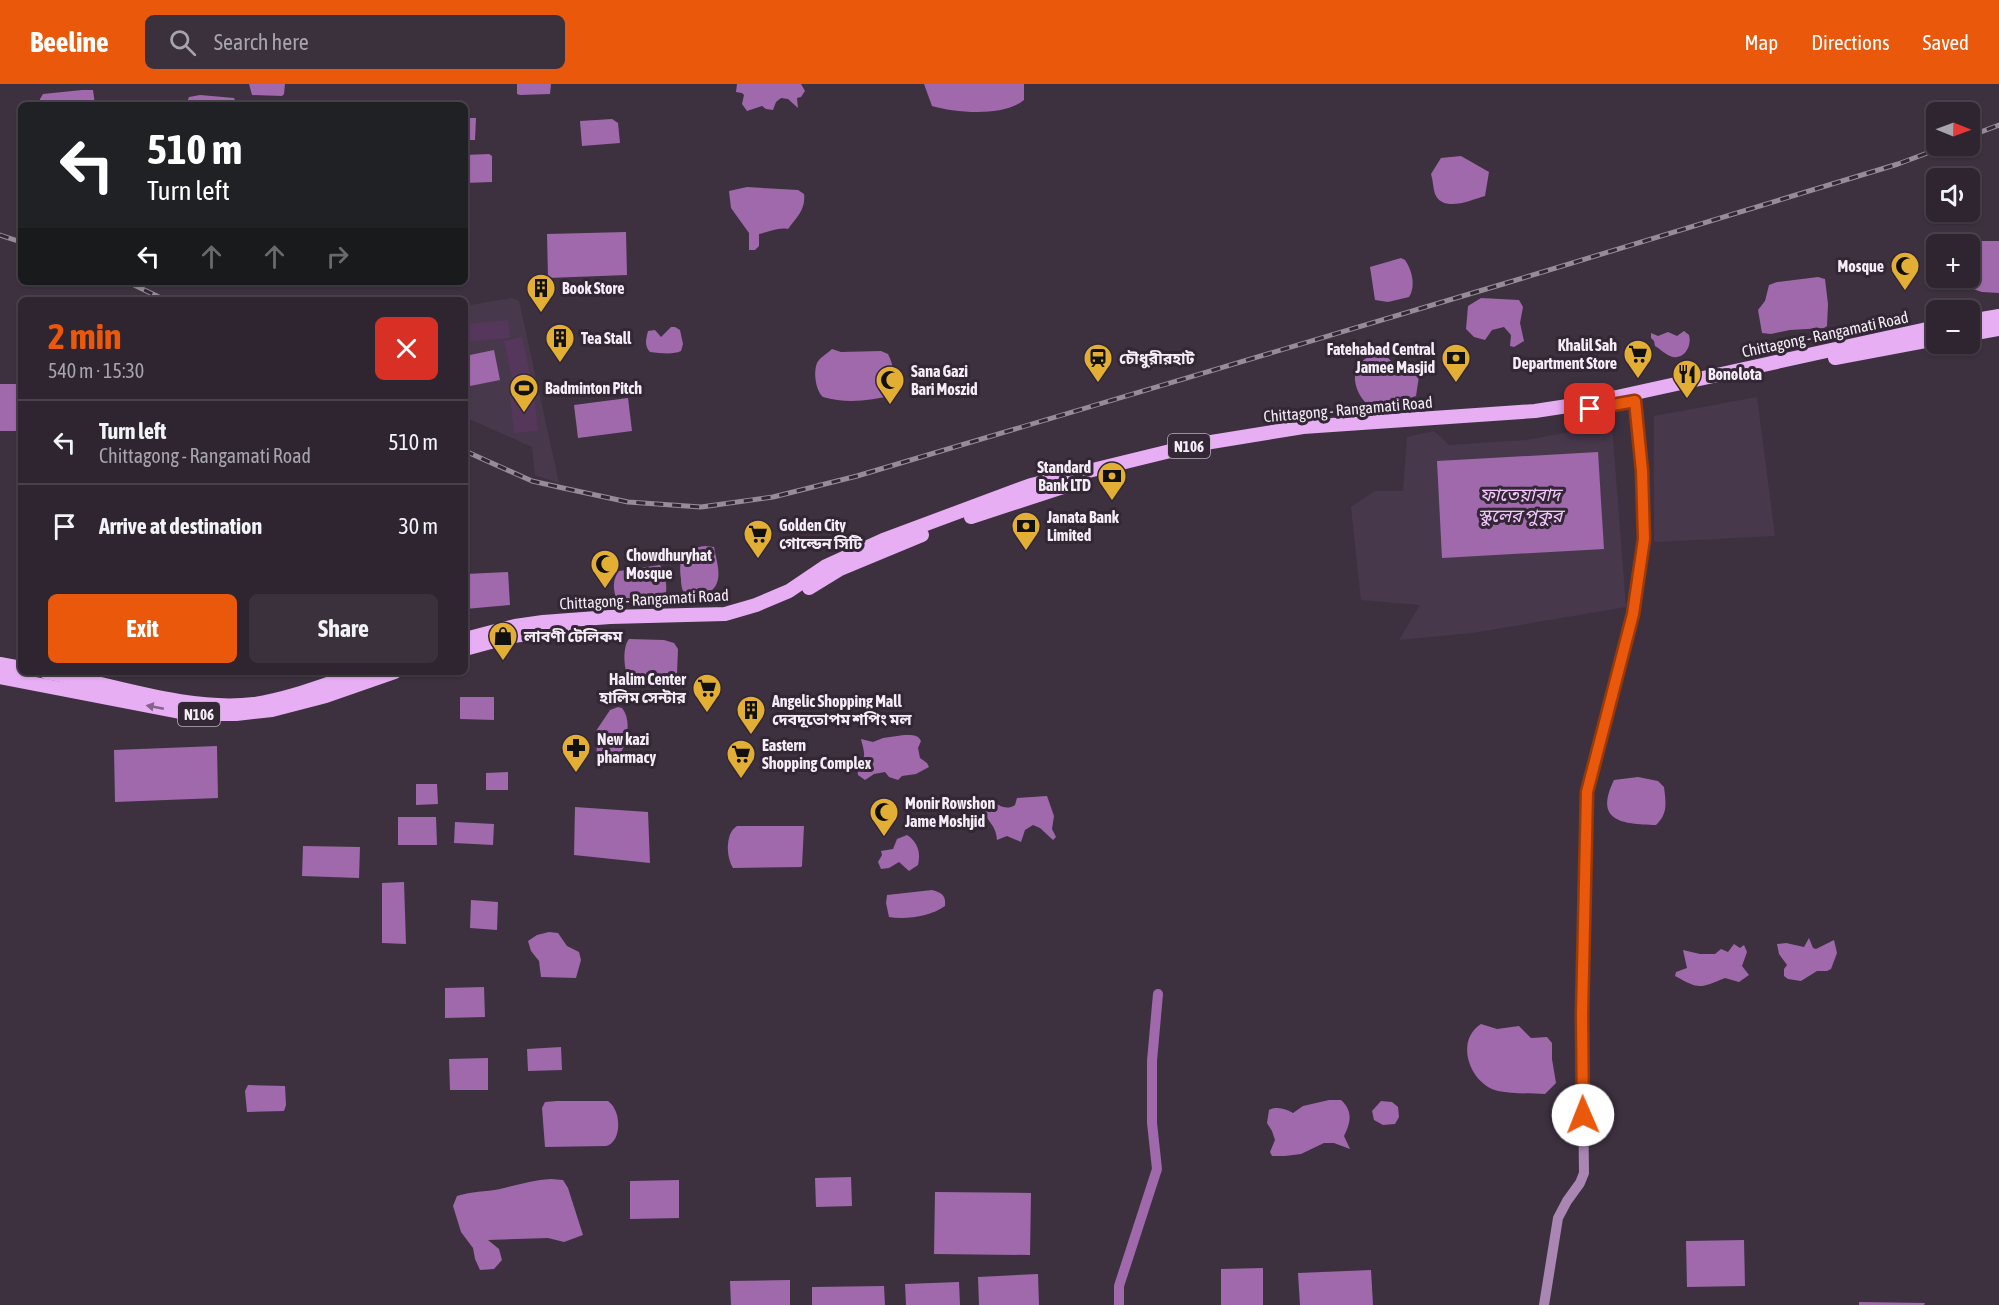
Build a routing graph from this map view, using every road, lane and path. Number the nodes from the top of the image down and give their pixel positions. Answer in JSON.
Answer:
{"nodes":[{"id":1,"x":1999,"y":316,"type":"edge"},
{"id":2,"x":1980,"y":319,"type":"edge"},
{"id":3,"x":1926,"y":329,"type":"edge"},
{"id":4,"x":1999,"y":329,"type":"edge"},
{"id":5,"x":1980,"y":332,"type":"edge"},
{"id":6,"x":1926,"y":341,"type":"edge"},
{"id":7,"x":1635,"y":401,"type":"junction"},
{"id":8,"x":468,"y":638,"type":"edge"},
{"id":9,"x":468,"y":648,"type":"edge"},
{"id":10,"x":0,"y":664,"type":"edge"},
{"id":11,"x":18,"y":667,"type":"edge"},
{"id":12,"x":59,"y":675,"type":"edge"},
{"id":13,"x":353,"y":675,"type":"edge"},
{"id":14,"x":387,"y":675,"type":"edge"},
{"id":15,"x":0,"y":677,"type":"edge"},
{"id":16,"x":236,"y":710,"type":"junction"},
{"id":17,"x":1544,"y":1305,"type":"edge"}],
"edges":[{"from":1,"to":2,"type":"highway"},
{"from":3,"to":8,"type":"highway","name":"Chittagong - Rangamati Road","number":"N106"},
{"from":4,"to":5,"type":"highway"},
{"from":6,"to":7,"type":"highway","name":"Chittagong - Rangamati Road","number":"N106"},
{"from":7,"to":9,"type":"highway","name":"Chittagong - Rangamati Road","number":"N106"},
{"from":7,"to":17,"type":"street"},
{"from":10,"to":11,"type":"highway"},
{"from":12,"to":16,"type":"highway","number":"N106"},
{"from":13,"to":16,"type":"highway","number":"N106"},
{"from":14,"to":16,"type":"highway","number":"N106"},
{"from":16,"to":15,"type":"highway","number":"N106","one_way":true}]}
